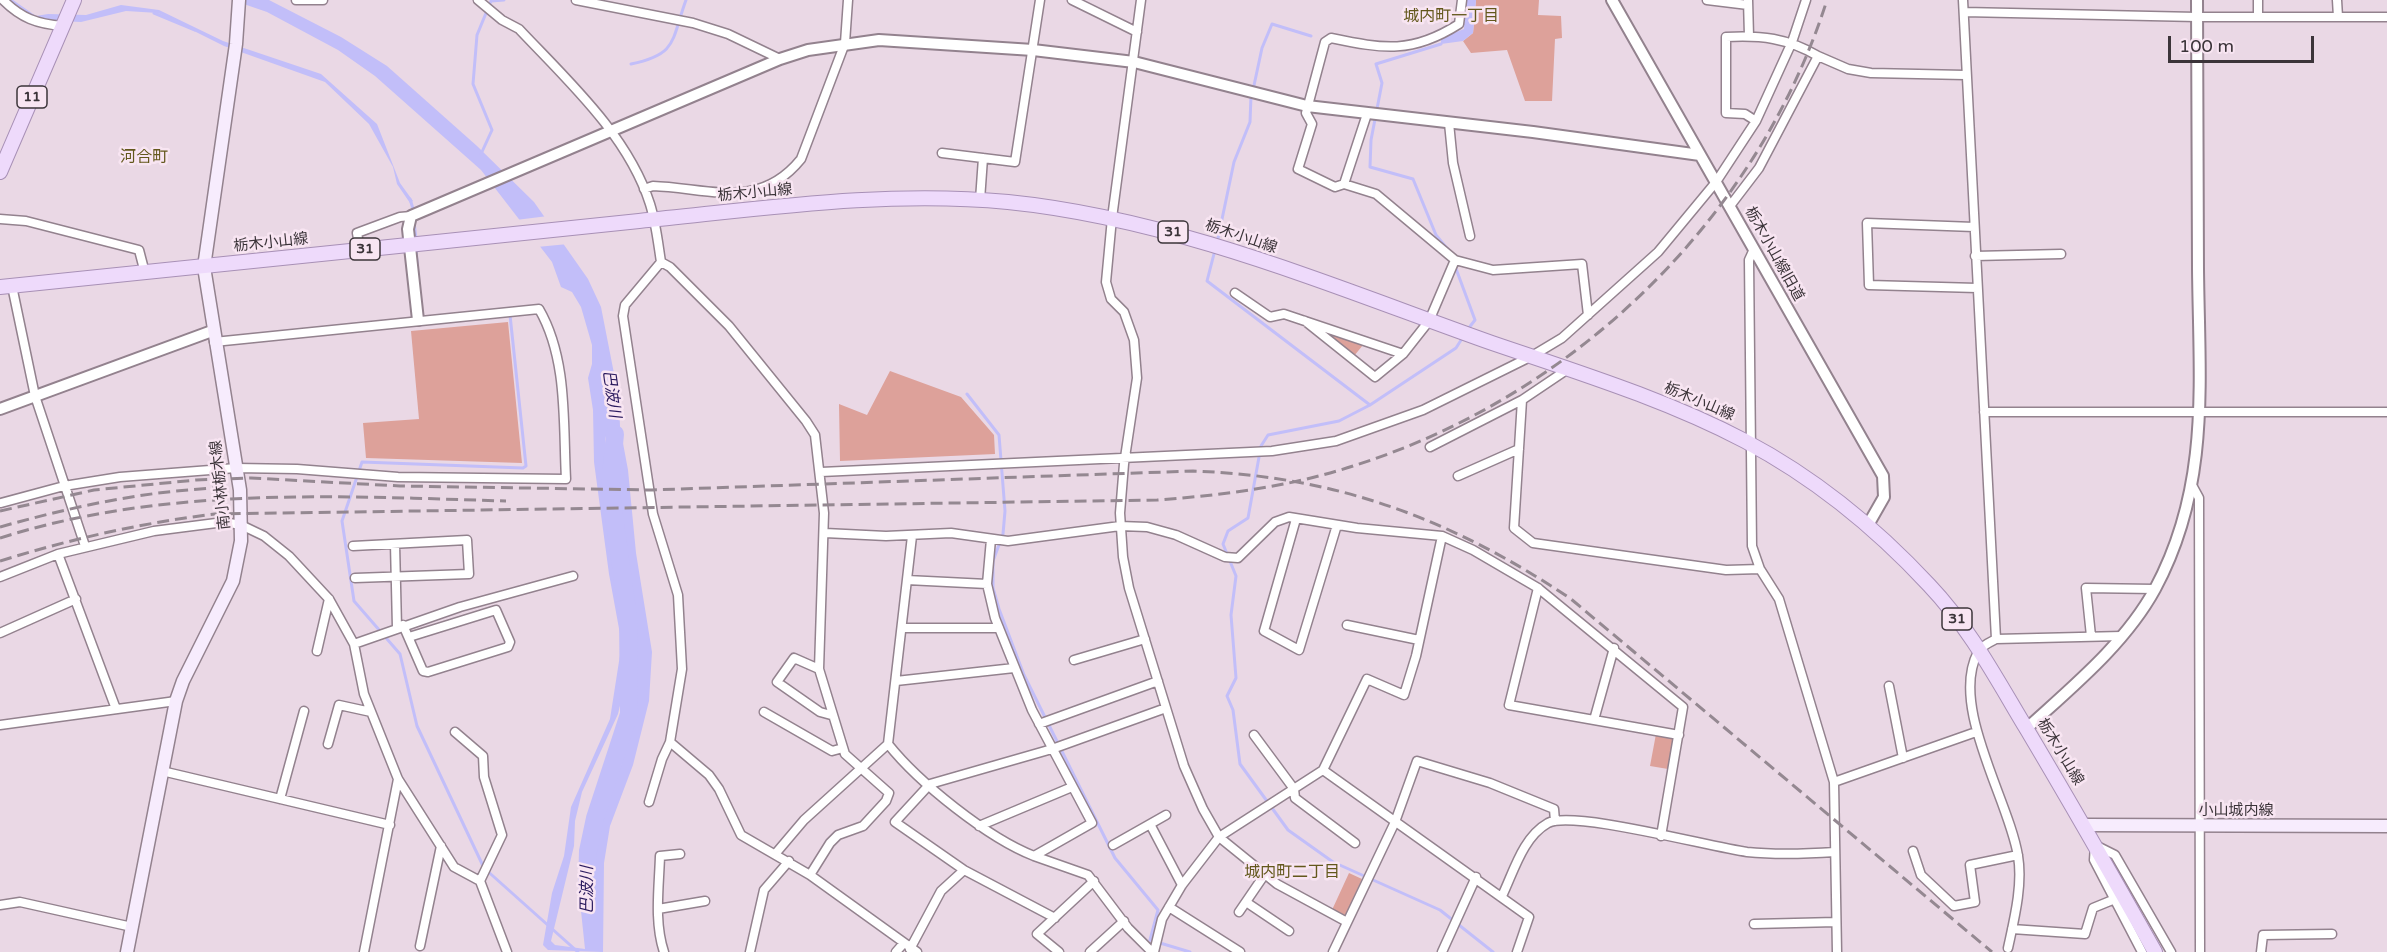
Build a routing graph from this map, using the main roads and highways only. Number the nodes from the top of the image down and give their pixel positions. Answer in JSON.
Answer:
{"nodes":[{"id":1,"x":239,"y":2,"type":"edge"},
{"id":2,"x":67,"y":15,"type":"edge"},
{"id":3,"x":0,"y":172,"type":"edge"},
{"id":4,"x":204,"y":267,"type":"junction"},
{"id":5,"x":6,"y":286,"type":"edge"},
{"id":6,"x":2085,"y":825,"type":"junction"},
{"id":7,"x":2387,"y":826,"type":"edge"},
{"id":8,"x":127,"y":952,"type":"edge"},
{"id":9,"x":2156,"y":952,"type":"edge"}],
"edges":[{"from":1,"to":4,"type":"main road","name":"南小林栃木線"},
{"from":2,"to":3,"type":"main road","number":"11"},
{"from":4,"to":5,"type":"main road","name":"栃木小山線","number":"31"},
{"from":4,"to":6,"type":"main road","name":"栃木小山線","number":"31"},
{"from":4,"to":8,"type":"main road","name":"南小林栃木線"},
{"from":6,"to":7,"type":"main road","name":"小山城内線"},
{"from":6,"to":9,"type":"main road","name":"栃木小山線","number":"31"}]}
